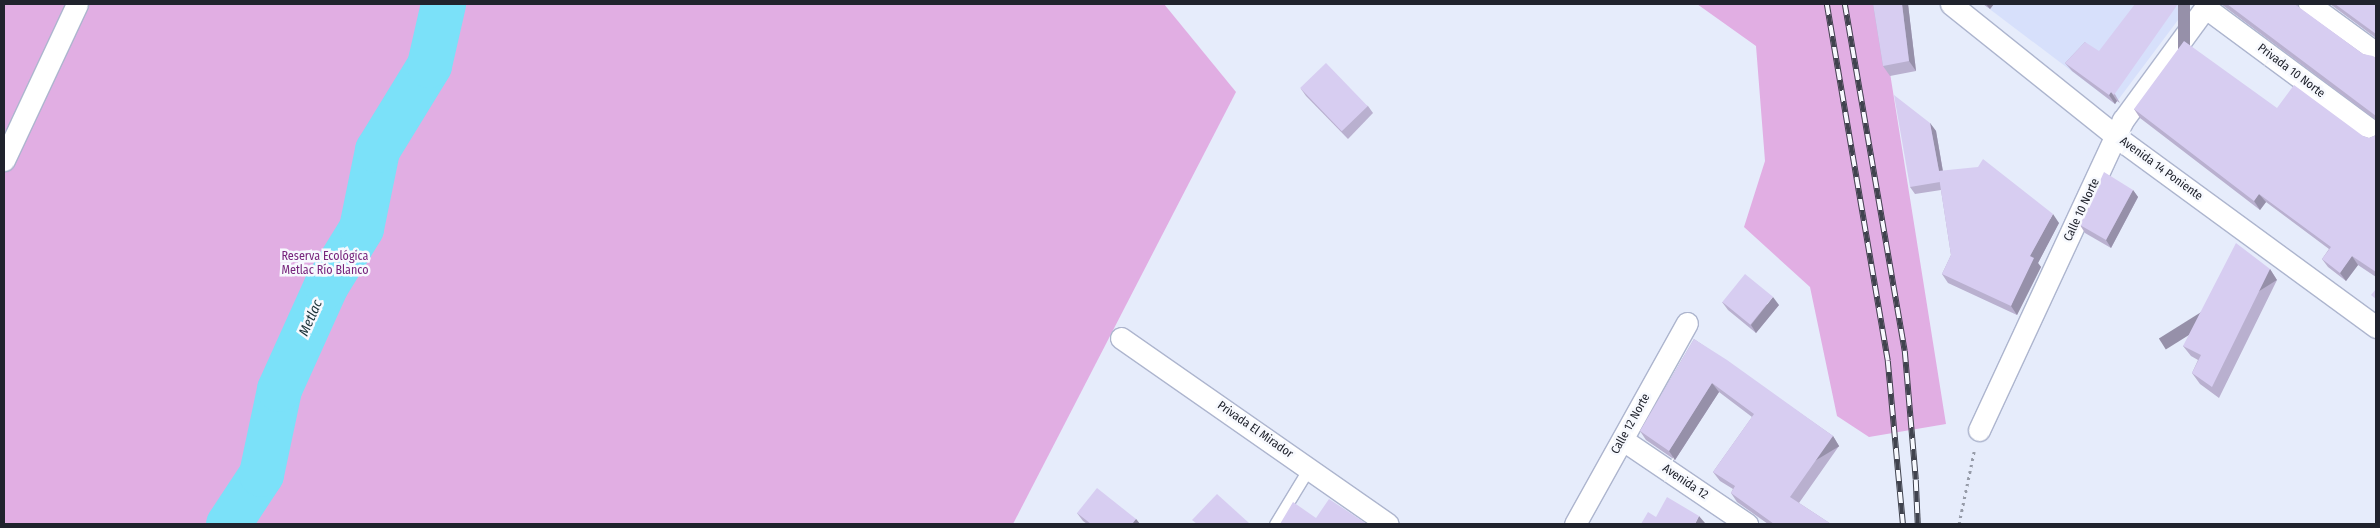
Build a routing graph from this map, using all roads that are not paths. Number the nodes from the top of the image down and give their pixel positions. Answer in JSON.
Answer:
{"nodes":[{"id":1,"x":77,"y":4,"type":"edge"},
{"id":2,"x":1951,"y":4,"type":"edge"},
{"id":3,"x":2308,"y":4,"type":"edge"},
{"id":4,"x":2207,"y":6,"type":"edge"},
{"id":5,"x":2376,"y":53,"type":"edge"},
{"id":6,"x":2376,"y":134,"type":"edge"},
{"id":7,"x":2117,"y":137,"type":"junction"},
{"id":8,"x":4,"y":160,"type":"edge"},
{"id":9,"x":1686,"y":324,"type":"dead end"},
{"id":10,"x":2376,"y":327,"type":"edge"},
{"id":11,"x":1121,"y":338,"type":"dead end"},
{"id":12,"x":1979,"y":430,"type":"road end"},
{"id":13,"x":1623,"y":440,"type":"junction"},
{"id":14,"x":1309,"y":468,"type":"junction"},
{"id":15,"x":1275,"y":524,"type":"edge"},
{"id":16,"x":1388,"y":524,"type":"edge"},
{"id":17,"x":1575,"y":524,"type":"edge"},
{"id":18,"x":1747,"y":524,"type":"edge"}],
"edges":[{"from":1,"to":8,"type":"street"},
{"from":2,"to":7,"type":"street","name":"Avenida 14 Poniente"},
{"from":3,"to":5,"type":"street"},
{"from":4,"to":6,"type":"street","name":"Privada 10 Norte"},
{"from":4,"to":7,"type":"street","name":"Calle 10 Norte"},
{"from":7,"to":10,"type":"street","name":"Avenida 14 Poniente"},
{"from":7,"to":12,"type":"street","name":"Calle 10 Norte"},
{"from":9,"to":13,"type":"street","name":"Calle 12 Norte"},
{"from":11,"to":14,"type":"street","name":"Privada El Mirador"},
{"from":13,"to":17,"type":"street","name":"Calle 12 Norte"},
{"from":13,"to":18,"type":"street","name":"Avenida 12"},
{"from":14,"to":15,"type":"lane"},
{"from":14,"to":16,"type":"street","name":"Privada El Mirador"}]}
